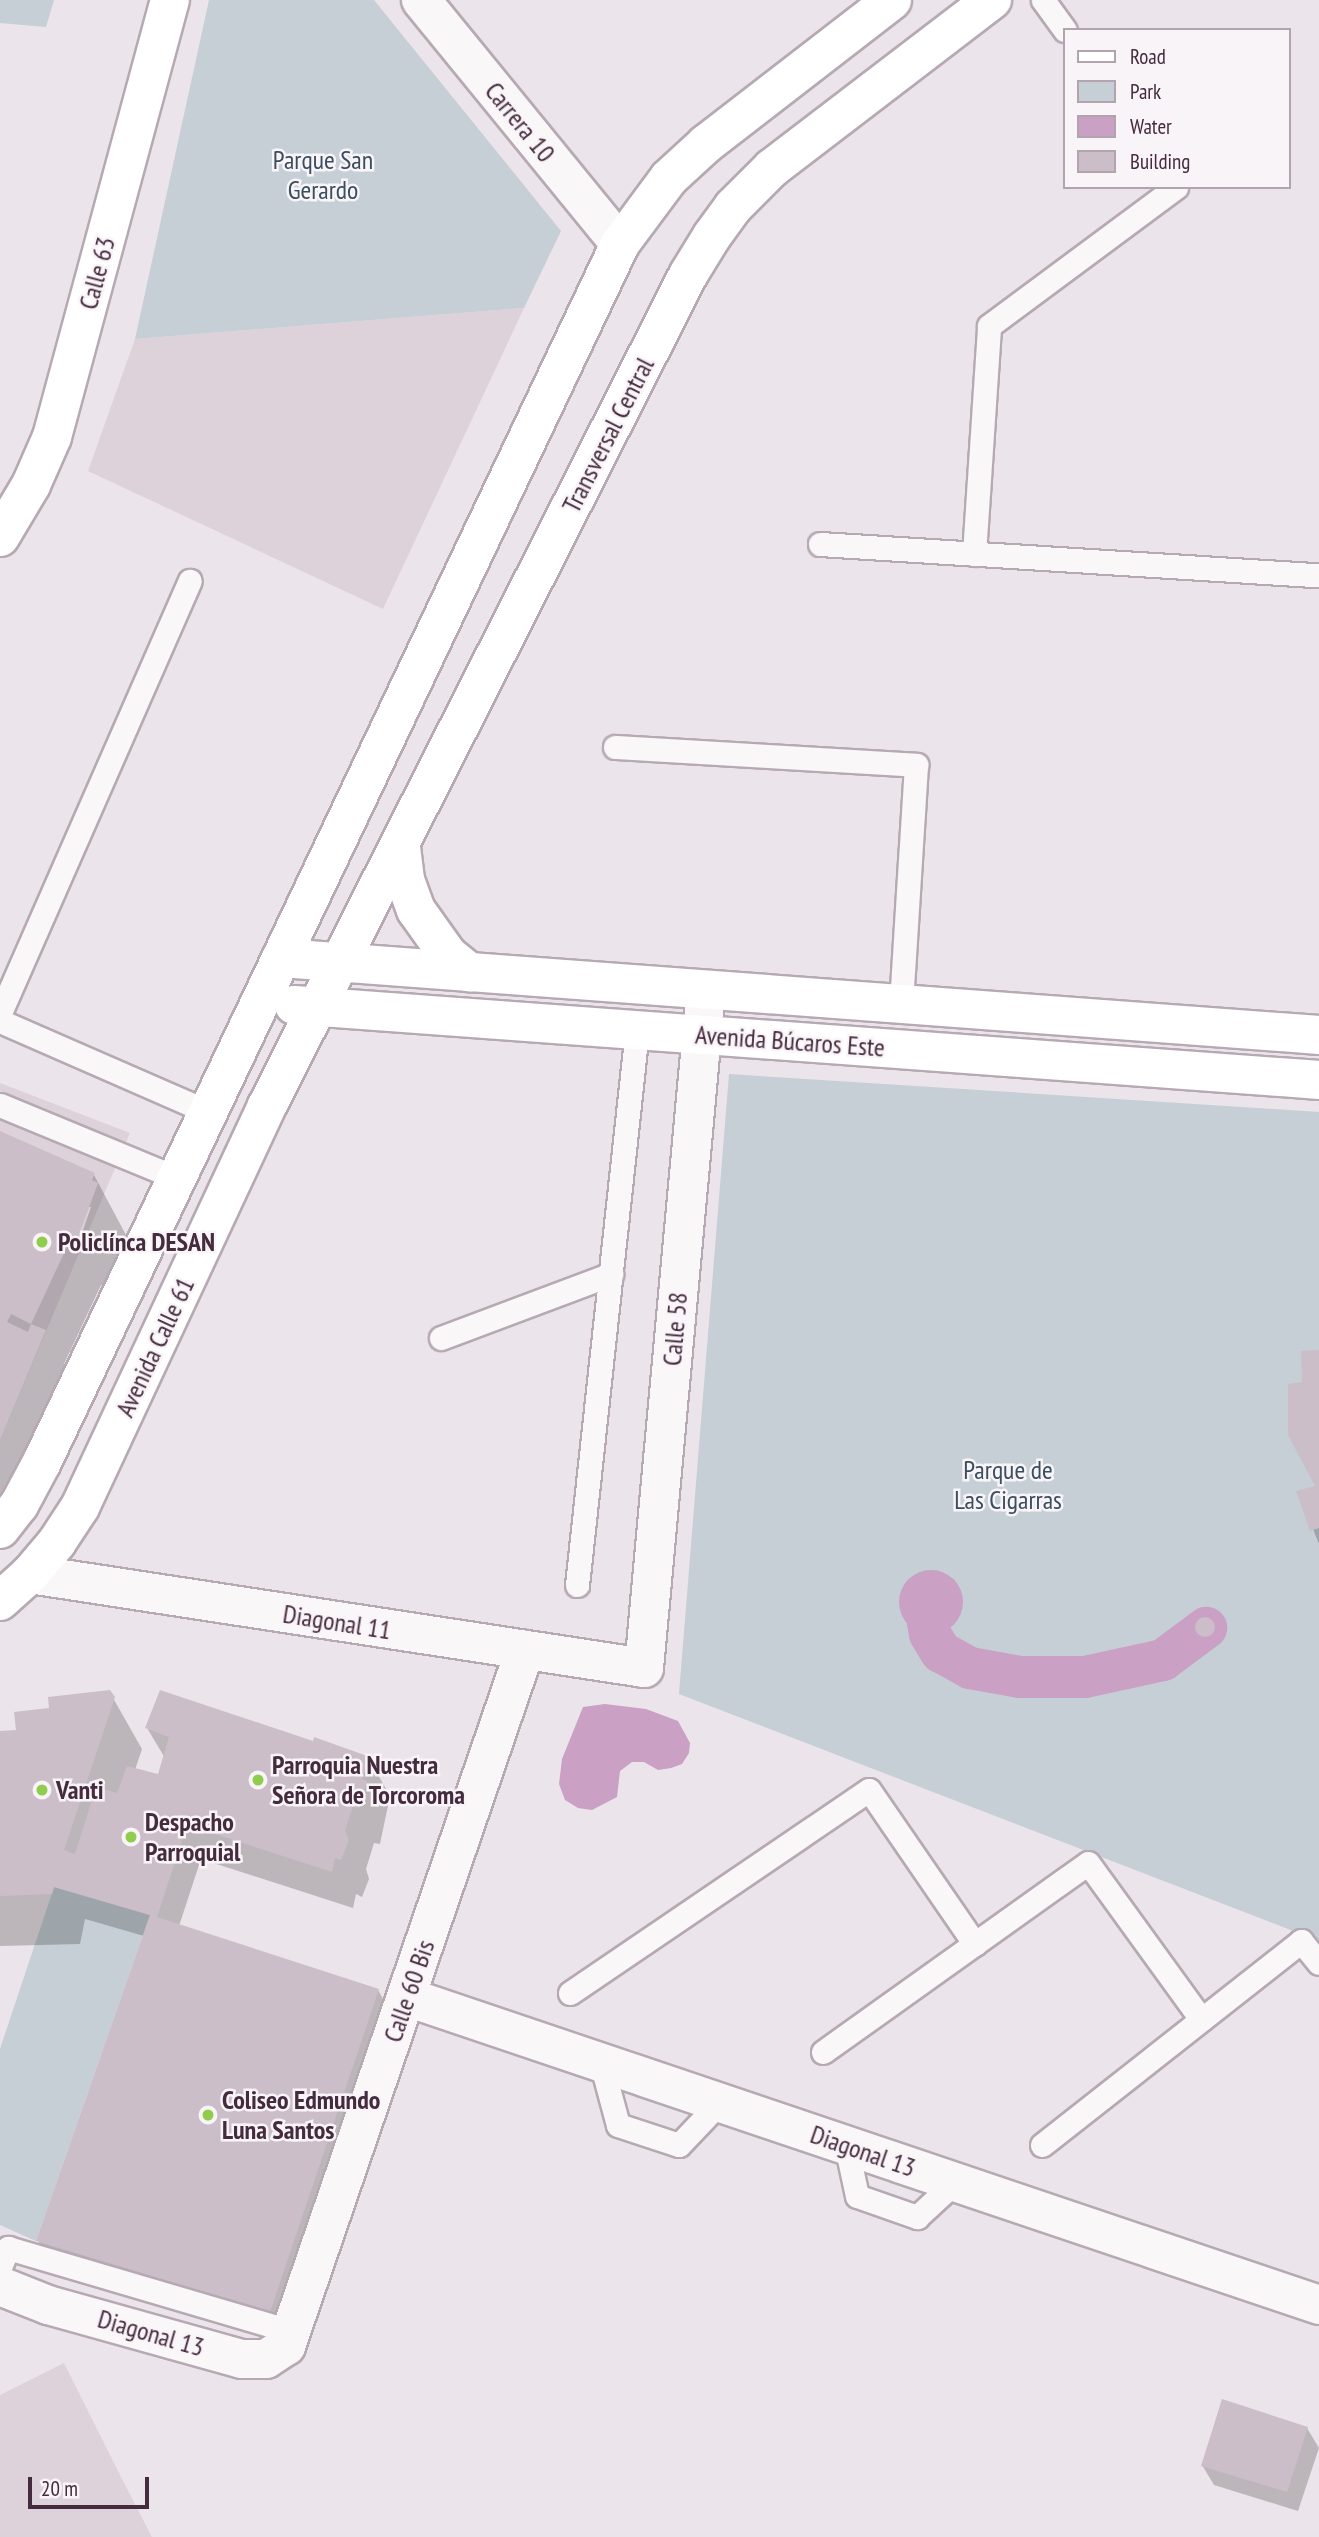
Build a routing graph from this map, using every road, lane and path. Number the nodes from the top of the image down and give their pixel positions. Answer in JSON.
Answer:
{"nodes":[{"id":1,"x":170,"y":0,"type":"edge"},
{"id":2,"x":421,"y":0,"type":"edge"},
{"id":3,"x":892,"y":0,"type":"edge"},
{"id":4,"x":992,"y":0,"type":"edge"},
{"id":5,"x":1043,"y":0,"type":"edge"},
{"id":6,"x":1064,"y":29,"type":"edge"},
{"id":7,"x":1173,"y":189,"type":"edge"},
{"id":8,"x":620,"y":244,"type":"junction"},
{"id":9,"x":0,"y":537,"type":"edge"},
{"id":10,"x":820,"y":544,"type":"dead end"},
{"id":11,"x":974,"y":554,"type":"junction"},
{"id":12,"x":1319,"y":575,"type":"edge"},
{"id":13,"x":190,"y":581,"type":"dead end"},
{"id":14,"x":615,"y":747,"type":"dead end"},
{"id":15,"x":401,"y":847,"type":"junction"},
{"id":16,"x":281,"y":958,"type":"junction"},
{"id":17,"x":340,"y":963,"type":"junction"},
{"id":18,"x":470,"y":973,"type":"junction"},
{"id":19,"x":705,"y":990,"type":"junction"},
{"id":20,"x":260,"y":1003,"type":"junction"},
{"id":21,"x":901,"y":1004,"type":"junction"},
{"id":22,"x":318,"y":1007,"type":"junction"},
{"id":23,"x":0,"y":1013,"type":"edge"},
{"id":24,"x":0,"y":1021,"type":"edge"},
{"id":25,"x":637,"y":1030,"type":"junction"},
{"id":26,"x":701,"y":1035,"type":"junction"},
{"id":27,"x":1319,"y":1035,"type":"edge"},
{"id":28,"x":1319,"y":1080,"type":"edge"},
{"id":29,"x":0,"y":1105,"type":"edge"},
{"id":30,"x":208,"y":1112,"type":"junction"},
{"id":31,"x":177,"y":1178,"type":"junction"},
{"id":32,"x":611,"y":1274,"type":"junction"},
{"id":33,"x":441,"y":1338,"type":"dead end"},
{"id":34,"x":0,"y":1529,"type":"edge"},
{"id":35,"x":30,"y":1574,"type":"junction"},
{"id":36,"x":577,"y":1585,"type":"dead end"},
{"id":37,"x":0,"y":1601,"type":"edge"},
{"id":38,"x":525,"y":1650,"type":"junction"},
{"id":39,"x":643,"y":1668,"type":"joint"},
{"id":40,"x":975,"y":1944,"type":"junction"},
{"id":41,"x":1319,"y":1963,"type":"edge"},
{"id":42,"x":570,"y":1993,"type":"dead end"},
{"id":43,"x":407,"y":1997,"type":"junction"},
{"id":44,"x":1201,"y":2019,"type":"junction"},
{"id":45,"x":823,"y":2052,"type":"dead end"},
{"id":46,"x":601,"y":2062,"type":"junction"},
{"id":47,"x":720,"y":2102,"type":"junction"},
{"id":48,"x":1042,"y":2144,"type":"dead end"},
{"id":49,"x":0,"y":2267,"type":"edge"},
{"id":50,"x":0,"y":2286,"type":"edge"},
{"id":51,"x":1319,"y":2305,"type":"edge"},
{"id":52,"x":293,"y":2332,"type":"junction"}],
"edges":[{"from":1,"to":9,"type":"main road","name":"Calle 63"},
{"from":2,"to":8,"type":"street","name":"Carrera 10"},
{"from":3,"to":8,"type":"main road"},
{"from":4,"to":15,"type":"main road","name":"Transversal Central"},
{"from":5,"to":6,"type":"lane"},
{"from":7,"to":11,"type":"lane"},
{"from":8,"to":16,"type":"main road"},
{"from":10,"to":11,"type":"lane"},
{"from":11,"to":12,"type":"lane"},
{"from":13,"to":23,"type":"lane"},
{"from":14,"to":21,"type":"lane"},
{"from":15,"to":17,"type":"main road","name":"Transversal Central"},
{"from":15,"to":18,"type":"main road"},
{"from":16,"to":17,"type":"main road","name":"Avenida Búcaros Este"},
{"from":16,"to":20,"type":"main road","name":"Avenida Calle 61"},
{"from":17,"to":18,"type":"main road","name":"Avenida Búcaros Este"},
{"from":17,"to":22,"type":"main road","name":"Avenida Calle 61"},
{"from":18,"to":19,"type":"main road","name":"Avenida Búcaros Este"},
{"from":19,"to":21,"type":"main road","name":"Avenida Búcaros Este"},
{"from":19,"to":26,"type":"street","name":"Calle 58"},
{"from":20,"to":22,"type":"main road","name":"Avenida Búcaros Este"},
{"from":20,"to":30,"type":"main road","name":"Avenida Calle 61"},
{"from":21,"to":27,"type":"main road","name":"Avenida Búcaros Este"},
{"from":22,"to":25,"type":"main road","name":"Avenida Búcaros Este"},
{"from":22,"to":35,"type":"main road","name":"Avenida Calle 61"},
{"from":24,"to":30,"type":"lane"},
{"from":25,"to":26,"type":"main road","name":"Avenida Búcaros Este"},
{"from":25,"to":32,"type":"lane"},
{"from":26,"to":28,"type":"main road","name":"Avenida Búcaros Este"},
{"from":26,"to":39,"type":"street","name":"Calle 58"},
{"from":29,"to":31,"type":"lane"},
{"from":30,"to":31,"type":"main road","name":"Avenida Calle 61"},
{"from":31,"to":34,"type":"main road","name":"Avenida Calle 61"},
{"from":32,"to":33,"type":"lane"},
{"from":32,"to":36,"type":"lane"},
{"from":35,"to":37,"type":"main road","name":"Avenida Calle 61"},
{"from":35,"to":38,"type":"street","name":"Diagonal 11"},
{"from":38,"to":39,"type":"street","name":"Diagonal 11"},
{"from":38,"to":43,"type":"street","name":"Calle 60 Bis"},
{"from":40,"to":42,"type":"lane"},
{"from":40,"to":44,"type":"lane"},
{"from":40,"to":45,"type":"lane"},
{"from":41,"to":44,"type":"lane"},
{"from":43,"to":46,"type":"street","name":"Diagonal 13"},
{"from":43,"to":52,"type":"street","name":"Calle 60 Bis"},
{"from":44,"to":48,"type":"lane"},
{"from":46,"to":47,"type":"street","name":"Diagonal 13"},
{"from":46,"to":47,"type":"lane"},
{"from":47,"to":51,"type":"street","name":"Diagonal 13"},
{"from":49,"to":52,"type":"lane"},
{"from":50,"to":52,"type":"street","name":"Diagonal 13"}]}
